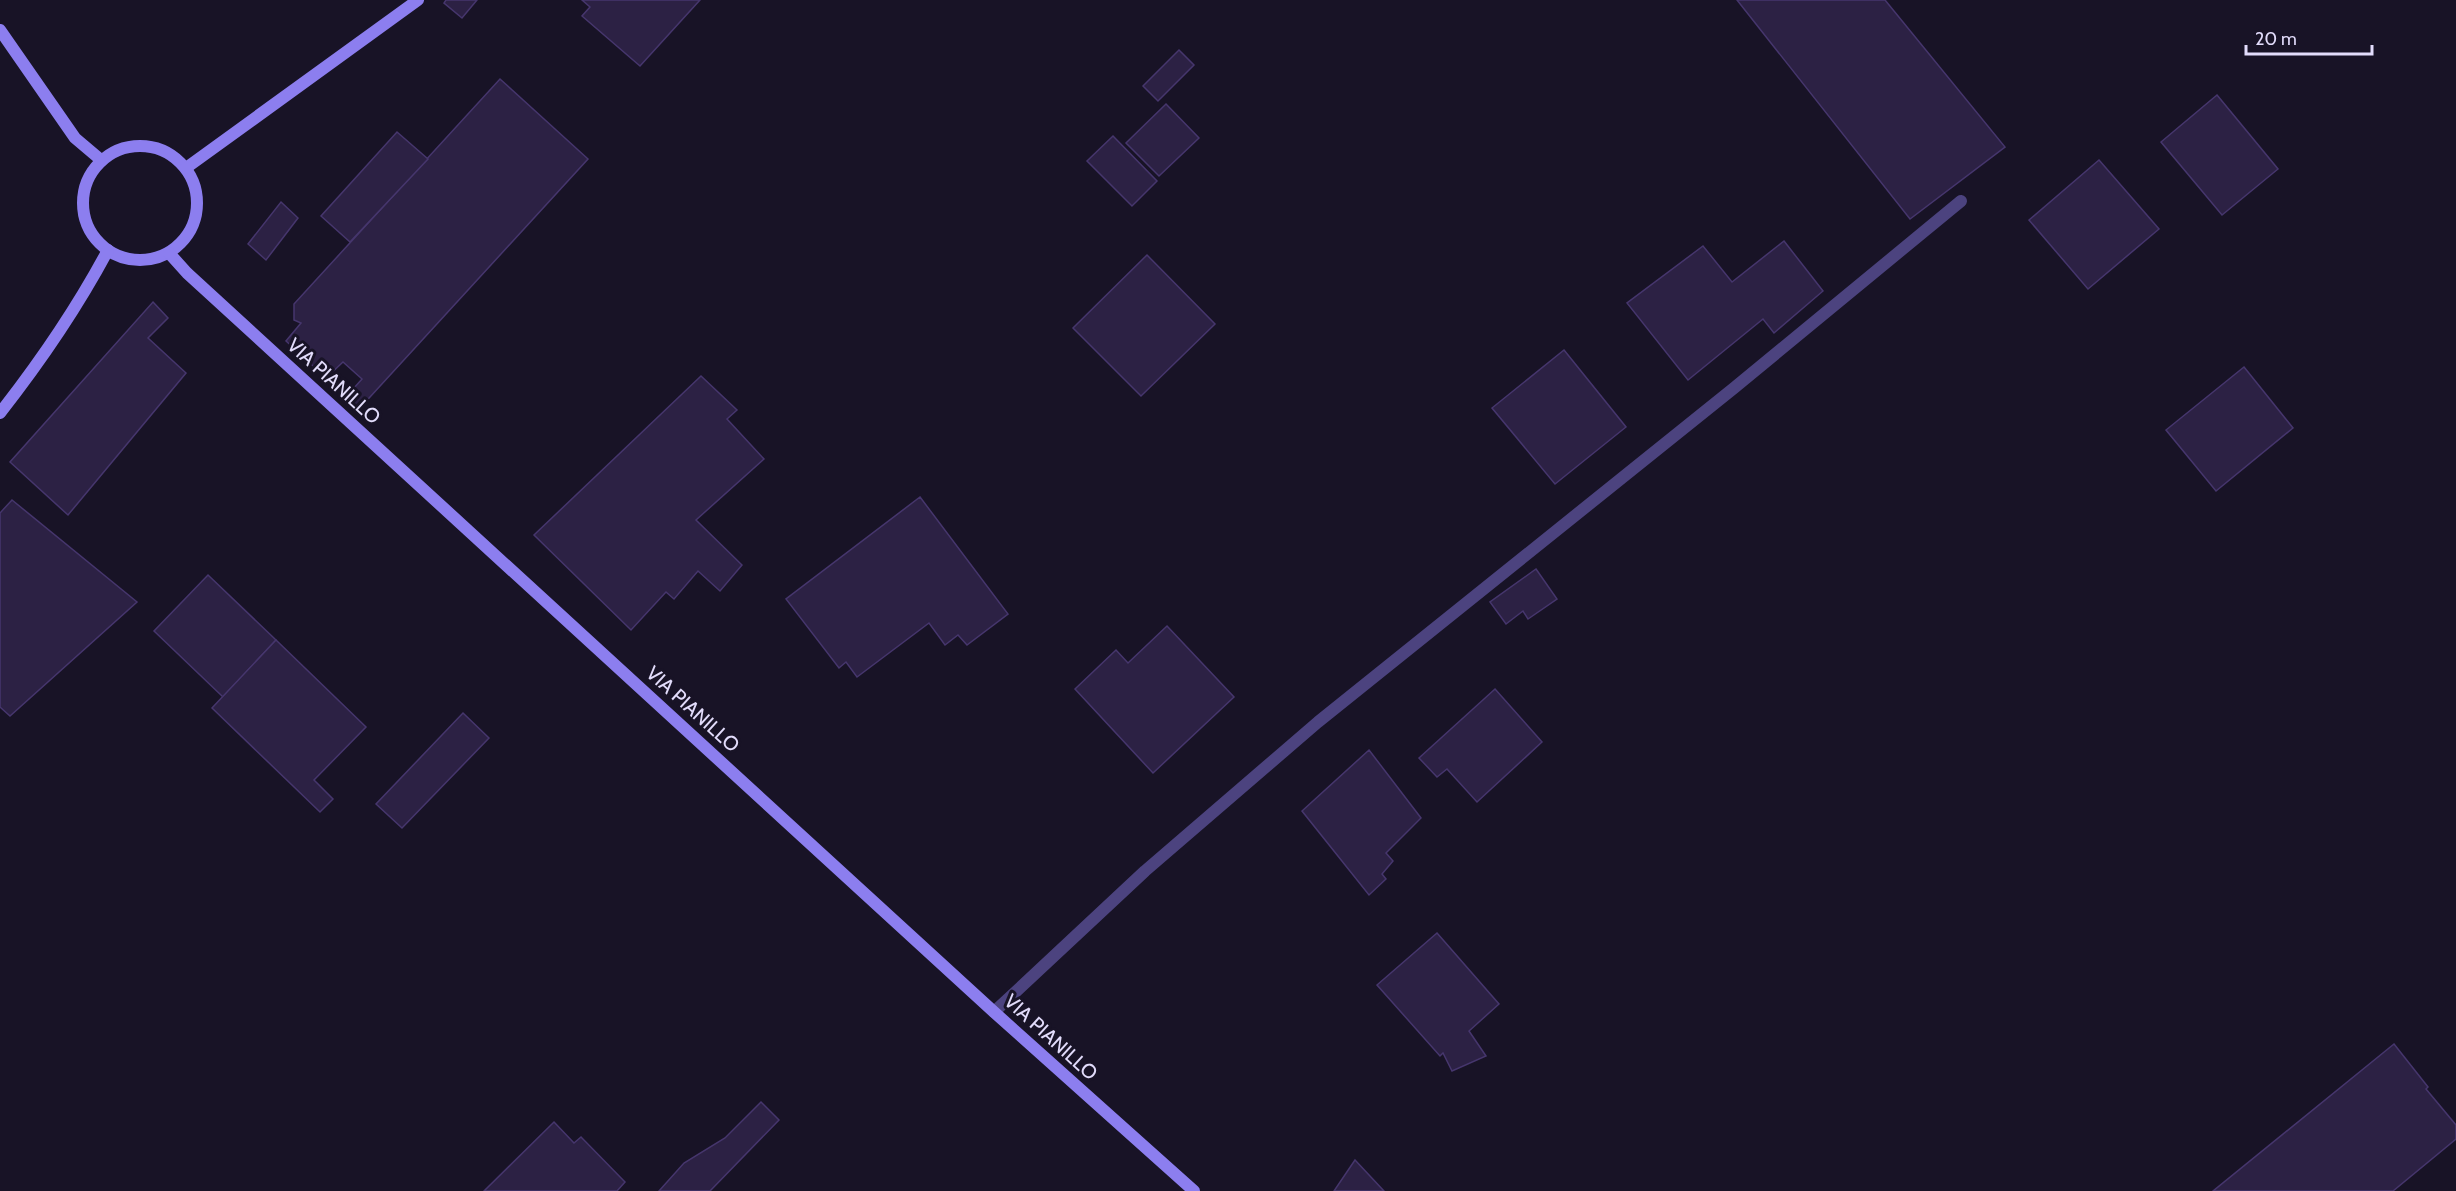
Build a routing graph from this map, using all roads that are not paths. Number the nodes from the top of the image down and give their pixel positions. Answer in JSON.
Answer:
{"nodes":[{"id":1,"x":418,"y":0,"type":"edge"},
{"id":2,"x":0,"y":30,"type":"edge"},
{"id":3,"x":101,"y":160,"type":"junction"},
{"id":4,"x":186,"y":168,"type":"junction"},
{"id":5,"x":1961,"y":201,"type":"dead end"},
{"id":6,"x":108,"y":250,"type":"junction"},
{"id":7,"x":169,"y":253,"type":"junction"},
{"id":8,"x":0,"y":413,"type":"edge"},
{"id":9,"x":994,"y":1012,"type":"junction"},
{"id":10,"x":1194,"y":1191,"type":"edge"}],
"edges":[{"from":1,"to":4,"type":"street"},
{"from":2,"to":3,"type":"street"},
{"from":3,"to":4,"type":"street"},
{"from":3,"to":6,"type":"street"},
{"from":4,"to":7,"type":"street"},
{"from":5,"to":9,"type":"street"},
{"from":6,"to":7,"type":"street"},
{"from":6,"to":8,"type":"street"},
{"from":7,"to":9,"type":"street","name":"VIA PIANILLO"},
{"from":9,"to":10,"type":"street","name":"VIA PIANILLO"}]}
